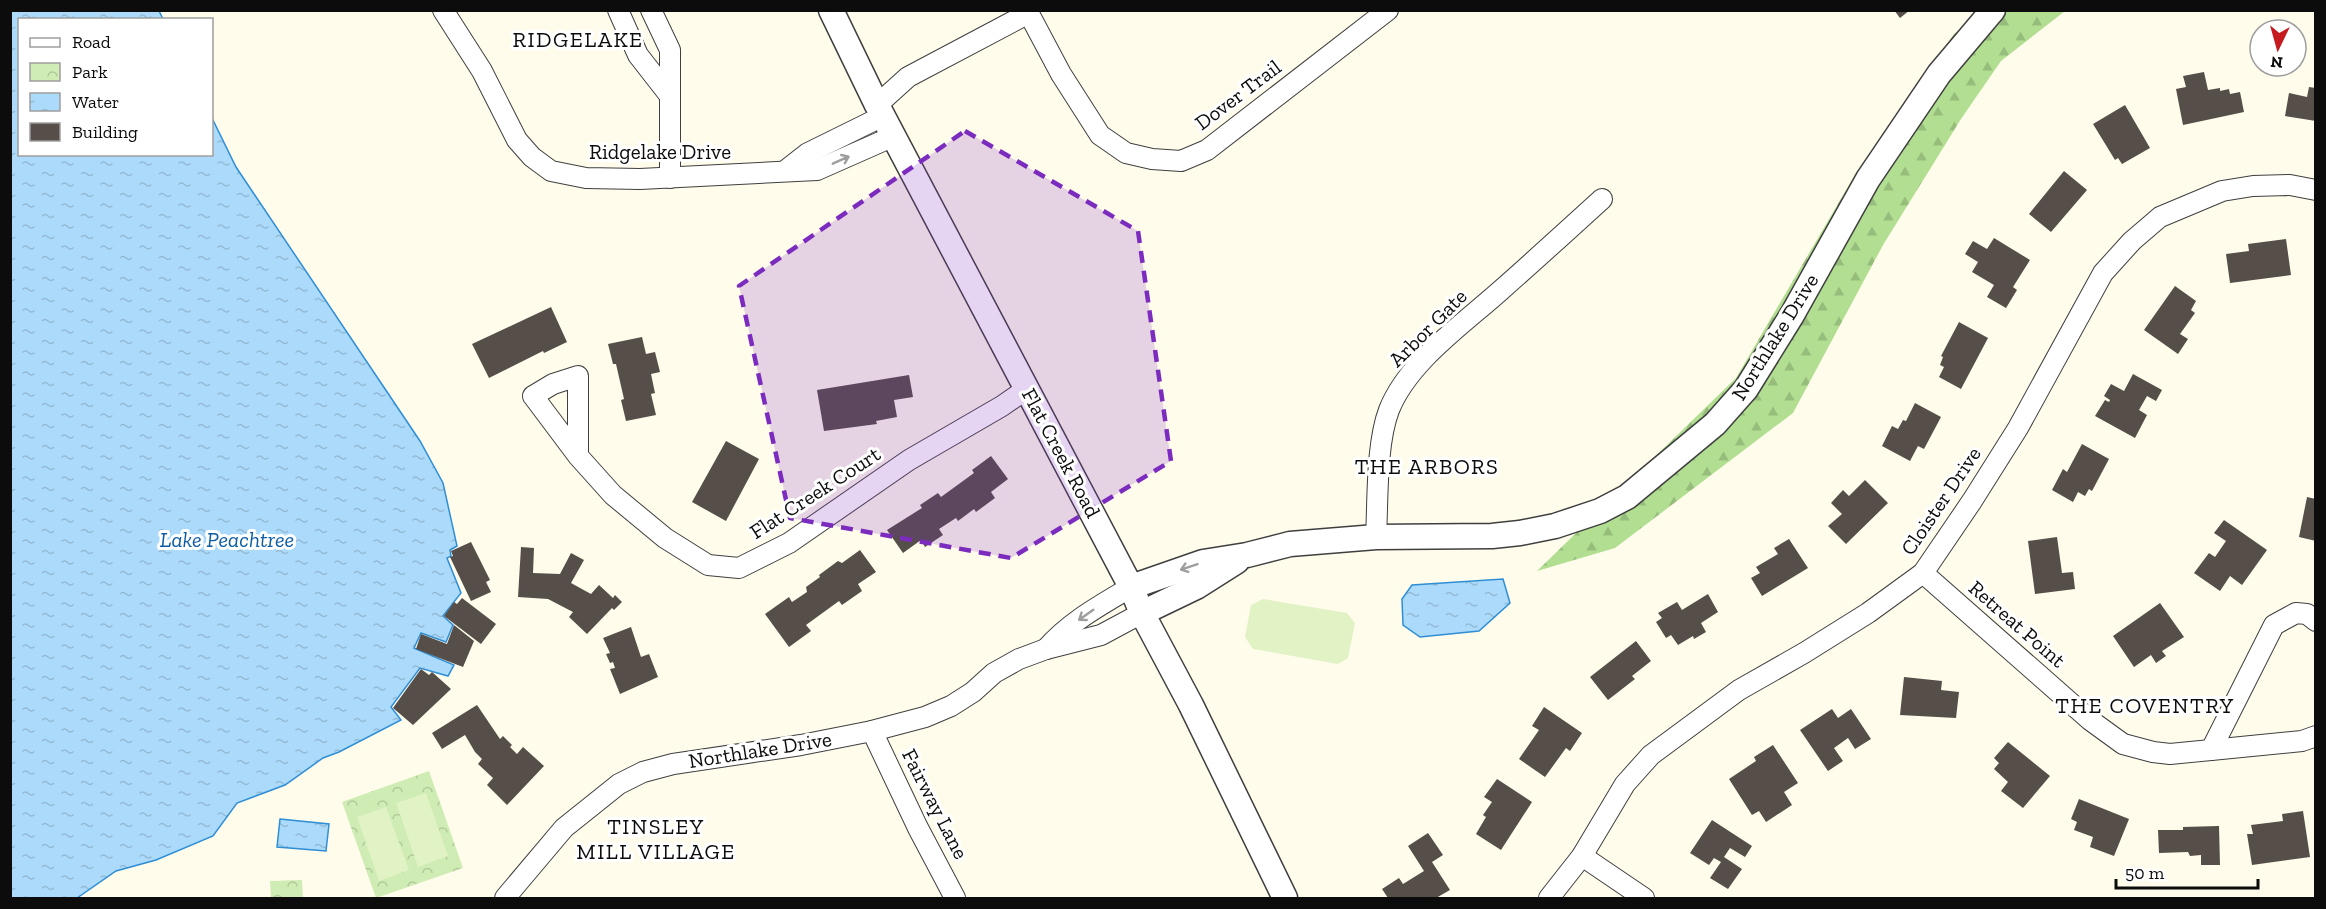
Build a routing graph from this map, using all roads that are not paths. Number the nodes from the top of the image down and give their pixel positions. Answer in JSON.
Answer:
{"nodes":[{"id":1,"x":443,"y":10,"type":"edge"},
{"id":2,"x":618,"y":10,"type":"edge"},
{"id":3,"x":651,"y":10,"type":"edge"},
{"id":4,"x":831,"y":10,"type":"edge"},
{"id":5,"x":1388,"y":10,"type":"edge"},
{"id":6,"x":1993,"y":10,"type":"edge"},
{"id":7,"x":1028,"y":12,"type":"edge"},
{"id":8,"x":670,"y":96,"type":"junction"},
{"id":9,"x":885,"y":119,"type":"junction"},
{"id":10,"x":670,"y":178,"type":"junction"},
{"id":11,"x":2316,"y":190,"type":"edge"},
{"id":12,"x":1602,"y":199,"type":"dead end"},
{"id":13,"x":1028,"y":388,"type":"junction"},
{"id":14,"x":578,"y":456,"type":"dead end"},
{"id":15,"x":1376,"y":537,"type":"junction"},
{"id":16,"x":1247,"y":555,"type":"junction"},
{"id":17,"x":1923,"y":573,"type":"junction"},
{"id":18,"x":1131,"y":586,"type":"junction"},
{"id":19,"x":1142,"y":613,"type":"junction"},
{"id":20,"x":2316,"y":621,"type":"edge"},
{"id":21,"x":1046,"y":649,"type":"junction"},
{"id":22,"x":872,"y":731,"type":"junction"},
{"id":23,"x":2316,"y":735,"type":"edge"},
{"id":24,"x":2211,"y":750,"type":"junction"},
{"id":25,"x":1582,"y":856,"type":"junction"},
{"id":26,"x":505,"y":898,"type":"edge"},
{"id":27,"x":955,"y":898,"type":"edge"},
{"id":28,"x":1285,"y":898,"type":"edge"},
{"id":29,"x":1549,"y":898,"type":"edge"},
{"id":30,"x":1644,"y":898,"type":"edge"}],
"edges":[{"from":1,"to":10,"type":"street","name":"Ridgelake Drive"},
{"from":2,"to":8,"type":"street"},
{"from":3,"to":8,"type":"street"},
{"from":4,"to":9,"type":"street","name":"Flat Creek Road"},
{"from":5,"to":7,"type":"street","name":"Dover Trail"},
{"from":6,"to":15,"type":"street","name":"Northlake Drive"},
{"from":7,"to":9,"type":"street","name":"Dover Trail"},
{"from":8,"to":10,"type":"street"},
{"from":9,"to":10,"type":"street","name":"Ridgelake Drive"},
{"from":9,"to":13,"type":"street","name":"Flat Creek Road"},
{"from":11,"to":17,"type":"street","name":"Cloister Drive"},
{"from":12,"to":15,"type":"street","name":"Arbor Gate"},
{"from":13,"to":14,"type":"street","name":"Flat Creek Court"},
{"from":13,"to":18,"type":"street","name":"Flat Creek Road"},
{"from":15,"to":16,"type":"street","name":"Northlake Drive"},
{"from":16,"to":18,"type":"street","name":"Northlake Drive","one_way":true},
{"from":16,"to":19,"type":"street","name":"Northlake Drive"},
{"from":17,"to":24,"type":"street","name":"Retreat Point"},
{"from":17,"to":25,"type":"street","name":"Cloister Drive"},
{"from":18,"to":19,"type":"street","name":"Flat Creek Road"},
{"from":18,"to":21,"type":"street","name":"Northlake Drive","one_way":true},
{"from":19,"to":21,"type":"street","name":"Northlake Drive"},
{"from":19,"to":28,"type":"street","name":"Flat Creek Road"},
{"from":20,"to":24,"type":"street"},
{"from":21,"to":22,"type":"street","name":"Northlake Drive"},
{"from":22,"to":26,"type":"street","name":"Northlake Drive"},
{"from":22,"to":27,"type":"street","name":"Fairway Lane"},
{"from":23,"to":24,"type":"street","name":"Retreat Point"},
{"from":25,"to":29,"type":"street","name":"Cloister Drive"},
{"from":25,"to":30,"type":"street"}]}
